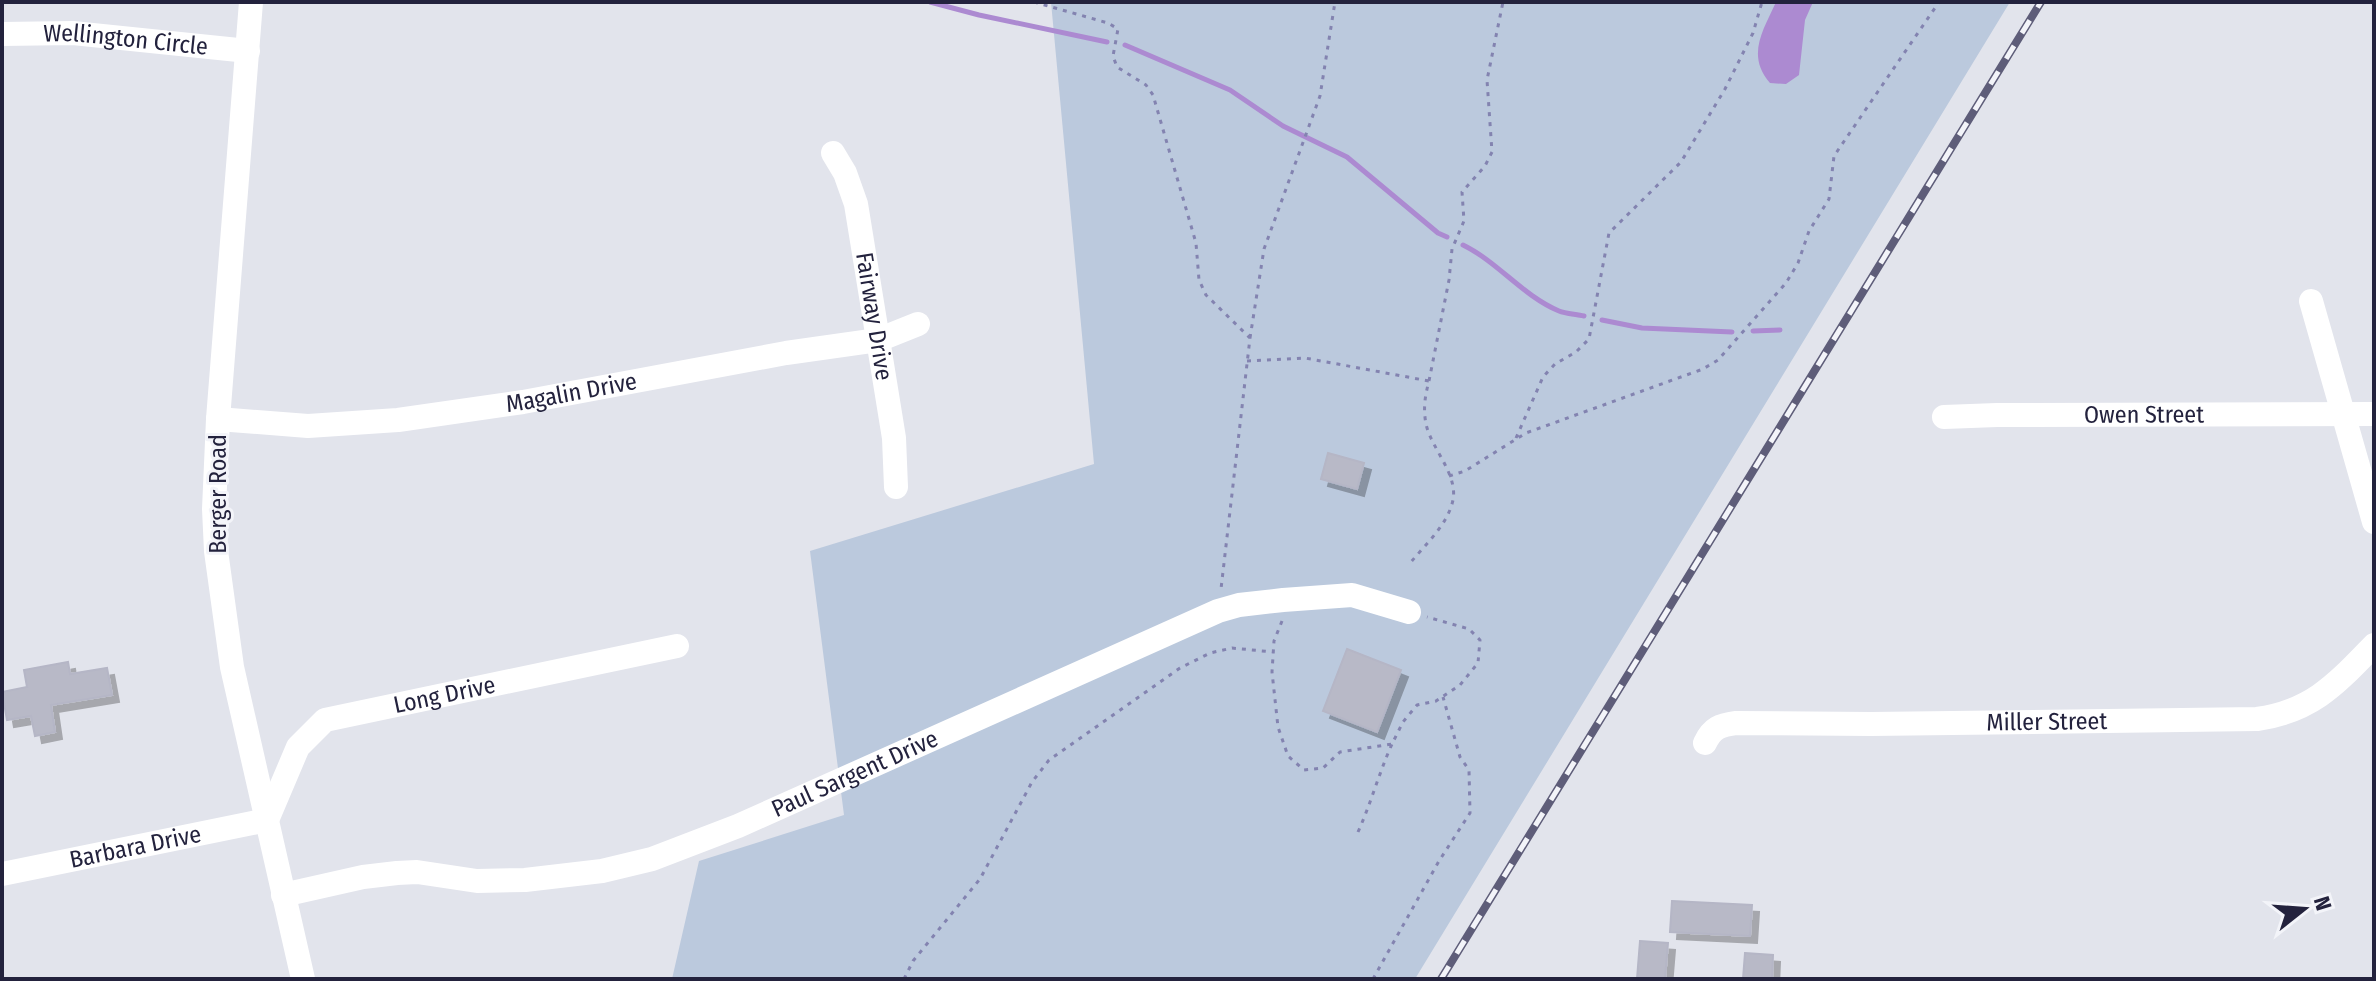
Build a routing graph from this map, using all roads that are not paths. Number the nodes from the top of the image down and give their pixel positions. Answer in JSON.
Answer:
{"nodes":[{"id":1,"x":251,"y":2,"type":"edge"},
{"id":2,"x":2,"y":34,"type":"edge"},
{"id":3,"x":248,"y":51,"type":"junction"},
{"id":4,"x":833,"y":153,"type":"dead end"},
{"id":5,"x":2311,"y":301,"type":"dead end"},
{"id":6,"x":918,"y":324,"type":"dead end"},
{"id":7,"x":878,"y":340,"type":"junction"},
{"id":8,"x":2343,"y":412,"type":"junction"},
{"id":9,"x":2374,"y":414,"type":"edge"},
{"id":10,"x":1944,"y":417,"type":"dead end"},
{"id":11,"x":218,"y":419,"type":"junction"},
{"id":12,"x":896,"y":487,"type":"dead end"},
{"id":13,"x":2374,"y":522,"type":"edge"},
{"id":14,"x":1409,"y":612,"type":"road end"},
{"id":15,"x":2374,"y":645,"type":"edge"},
{"id":16,"x":677,"y":646,"type":"dead end"},
{"id":17,"x":1705,"y":743,"type":"dead end"},
{"id":18,"x":267,"y":820,"type":"junction"},
{"id":19,"x":2,"y":874,"type":"edge"},
{"id":20,"x":283,"y":895,"type":"junction"},
{"id":21,"x":303,"y":979,"type":"edge"}],
"edges":[{"from":1,"to":3,"type":"street","name":"Berger Road"},
{"from":2,"to":3,"type":"street","name":"Wellington Circle"},
{"from":3,"to":11,"type":"street","name":"Berger Road"},
{"from":4,"to":7,"type":"street","name":"Fairway Drive"},
{"from":5,"to":8,"type":"street"},
{"from":6,"to":7,"type":"street","name":"Magalin Drive"},
{"from":7,"to":11,"type":"street","name":"Magalin Drive"},
{"from":7,"to":12,"type":"street","name":"Fairway Drive"},
{"from":8,"to":9,"type":"street","name":"Owen Street"},
{"from":8,"to":10,"type":"street","name":"Owen Street"},
{"from":8,"to":13,"type":"street"},
{"from":11,"to":18,"type":"street","name":"Berger Road"},
{"from":14,"to":20,"type":"street","name":"Paul Sargent Drive"},
{"from":15,"to":17,"type":"street","name":"Miller Street"},
{"from":16,"to":18,"type":"street","name":"Long Drive"},
{"from":18,"to":19,"type":"street","name":"Barbara Drive"},
{"from":18,"to":20,"type":"street","name":"Berger Road"},
{"from":20,"to":21,"type":"street","name":"Berger Road"}]}
